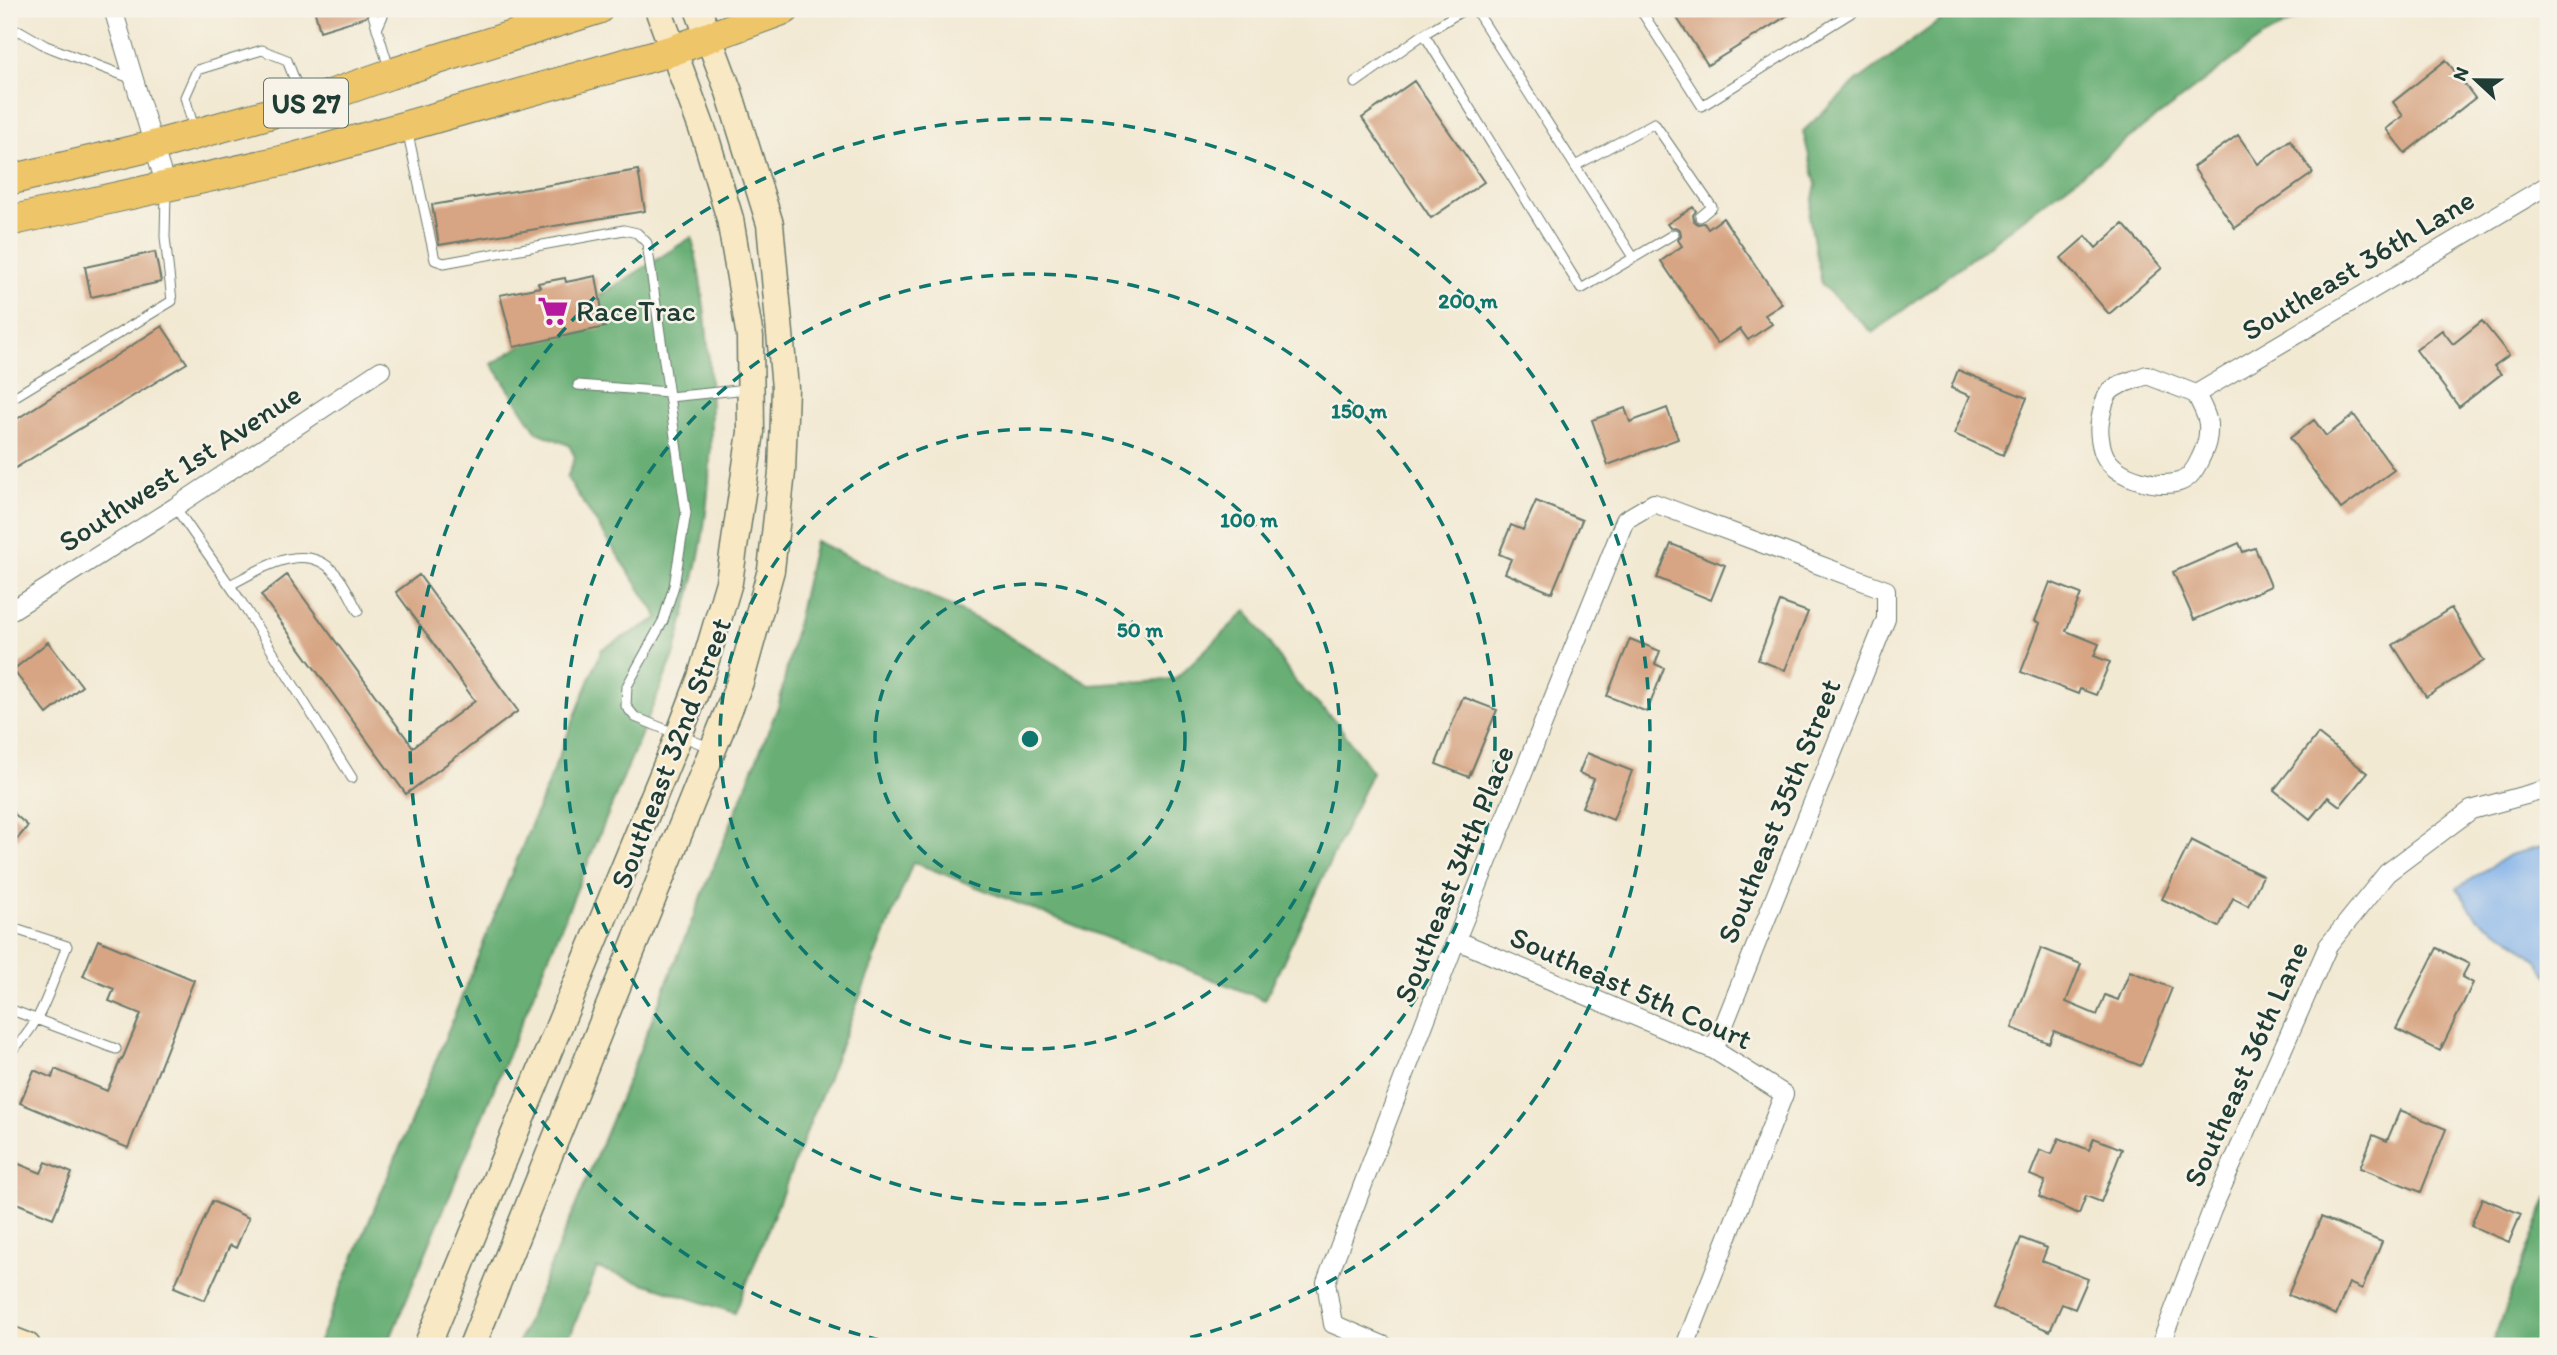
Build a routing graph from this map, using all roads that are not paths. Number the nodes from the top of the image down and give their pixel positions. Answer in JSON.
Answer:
{"nodes":[{"id":1,"x":113,"y":9,"type":"edge"},
{"id":2,"x":386,"y":9,"type":"edge"},
{"id":3,"x":598,"y":9,"type":"edge"},
{"id":4,"x":658,"y":9,"type":"edge"},
{"id":5,"x":698,"y":9,"type":"edge"},
{"id":6,"x":785,"y":9,"type":"edge"},
{"id":7,"x":1465,"y":9,"type":"edge"},
{"id":8,"x":1475,"y":9,"type":"edge"},
{"id":9,"x":1640,"y":9,"type":"edge"},
{"id":10,"x":1857,"y":9,"type":"edge"},
{"id":11,"x":373,"y":15,"type":"dead end"},
{"id":12,"x":377,"y":29,"type":"junction"},
{"id":13,"x":9,"y":34,"type":"edge"},
{"id":14,"x":1424,"y":34,"type":"junction"},
{"id":15,"x":710,"y":37,"type":"junction"},
{"id":16,"x":674,"y":50,"type":"junction"},
{"id":17,"x":390,"y":74,"type":"junction"},
{"id":18,"x":133,"y":79,"type":"junction"},
{"id":19,"x":1355,"y":83,"type":"dead end"},
{"id":20,"x":304,"y":104,"type":"junction"},
{"id":21,"x":407,"y":126,"type":"junction"},
{"id":22,"x":196,"y":134,"type":"junction"},
{"id":23,"x":153,"y":146,"type":"junction"},
{"id":24,"x":1575,"y":166,"type":"junction"},
{"id":25,"x":9,"y":180,"type":"edge"},
{"id":26,"x":2548,"y":186,"type":"edge"},
{"id":27,"x":166,"y":187,"type":"junction"},
{"id":28,"x":1700,"y":218,"type":"dead end"},
{"id":29,"x":9,"y":221,"type":"edge"},
{"id":30,"x":1674,"y":234,"type":"dead end"},
{"id":31,"x":1633,"y":257,"type":"junction"},
{"id":32,"x":382,"y":369,"type":"dead end"},
{"id":33,"x":578,"y":385,"type":"dead end"},
{"id":34,"x":751,"y":389,"type":"junction"},
{"id":35,"x":669,"y":394,"type":"junction"},
{"id":36,"x":2196,"y":394,"type":"junction"},
{"id":37,"x":9,"y":400,"type":"edge"},
{"id":38,"x":1654,"y":503,"type":"joint"},
{"id":39,"x":175,"y":507,"type":"junction"},
{"id":40,"x":230,"y":585,"type":"junction"},
{"id":41,"x":358,"y":611,"type":"dead end"},
{"id":42,"x":9,"y":612,"type":"edge"},
{"id":43,"x":679,"y":735,"type":"junction"},
{"id":44,"x":713,"y":749,"type":"junction"},
{"id":45,"x":352,"y":778,"type":"dead end"},
{"id":46,"x":2548,"y":789,"type":"edge"},
{"id":47,"x":9,"y":927,"type":"edge"},
{"id":48,"x":1456,"y":940,"type":"junction"},
{"id":49,"x":9,"y":1009,"type":"edge"},
{"id":50,"x":36,"y":1019,"type":"junction"},
{"id":51,"x":116,"y":1049,"type":"dead end"},
{"id":52,"x":1714,"y":1051,"type":"junction"},
{"id":53,"x":9,"y":1052,"type":"edge"},
{"id":54,"x":9,"y":1339,"type":"edge"},
{"id":55,"x":27,"y":1346,"type":"edge"},
{"id":56,"x":427,"y":1346,"type":"edge"},
{"id":57,"x":472,"y":1346,"type":"edge"},
{"id":58,"x":1385,"y":1346,"type":"edge"},
{"id":59,"x":1685,"y":1346,"type":"edge"},
{"id":60,"x":2160,"y":1346,"type":"edge"}],
"edges":[{"from":1,"to":18,"type":"street"},
{"from":2,"to":12,"type":"lane"},
{"from":3,"to":17,"type":"highway","number":"US 27"},
{"from":4,"to":16,"type":"main road","name":"Southeast 32nd Street"},
{"from":5,"to":15,"type":"main road","name":"Southeast 32nd Street"},
{"from":6,"to":15,"type":"highway","number":"US 27"},
{"from":7,"to":14,"type":"lane"},
{"from":8,"to":24,"type":"lane"},
{"from":9,"to":10,"type":"lane"},
{"from":11,"to":12,"type":"lane"},
{"from":12,"to":17,"type":"lane"},
{"from":13,"to":18,"type":"lane"},
{"from":14,"to":19,"type":"lane"},
{"from":14,"to":31,"type":"lane"},
{"from":15,"to":16,"type":"highway","number":"US 27"},
{"from":15,"to":44,"type":"main road","name":"Southeast 32nd Street"},
{"from":16,"to":21,"type":"highway","number":"US 27"},
{"from":16,"to":34,"type":"main road","name":"Southeast 32nd Street"},
{"from":17,"to":20,"type":"highway","number":"US 27"},
{"from":18,"to":23,"type":"street"},
{"from":20,"to":22,"type":"highway","number":"US 27"},
{"from":20,"to":22,"type":"lane"},
{"from":21,"to":27,"type":"highway","number":"US 27"},
{"from":21,"to":35,"type":"lane"},
{"from":22,"to":23,"type":"highway","number":"US 27"},
{"from":23,"to":25,"type":"highway","number":"US 27"},
{"from":23,"to":27,"type":"street"},
{"from":24,"to":28,"type":"lane"},
{"from":24,"to":31,"type":"lane"},
{"from":26,"to":36,"type":"street","name":"Southeast 36th Lane"},
{"from":27,"to":29,"type":"highway","number":"US 27"},
{"from":27,"to":37,"type":"lane"},
{"from":30,"to":31,"type":"lane"},
{"from":32,"to":39,"type":"street","name":"Southwest 1st Avenue"},
{"from":33,"to":35,"type":"lane"},
{"from":34,"to":35,"type":"lane"},
{"from":34,"to":43,"type":"main road","name":"Southeast 32nd Street"},
{"from":35,"to":43,"type":"lane"},
{"from":36,"to":36,"type":"street"},
{"from":38,"to":48,"type":"street","name":"Southeast 34th Place"},
{"from":38,"to":52,"type":"street","name":"Southeast 35th Street"},
{"from":39,"to":40,"type":"lane"},
{"from":39,"to":42,"type":"street","name":"Southwest 1st Avenue"},
{"from":40,"to":41,"type":"lane"},
{"from":40,"to":45,"type":"lane"},
{"from":43,"to":44,"type":"lane"},
{"from":43,"to":56,"type":"main road","name":"Southeast 32nd Street"},
{"from":44,"to":57,"type":"main road","name":"Southeast 32nd Street"},
{"from":46,"to":60,"type":"street","name":"Southeast 36th Lane"},
{"from":47,"to":50,"type":"lane"},
{"from":48,"to":52,"type":"street","name":"Southeast 5th Court"},
{"from":48,"to":58,"type":"street","name":"Southeast 34th Place"},
{"from":49,"to":50,"type":"lane"},
{"from":50,"to":51,"type":"lane"},
{"from":50,"to":53,"type":"lane"},
{"from":52,"to":59,"type":"street","name":"Southeast 5th Court"},
{"from":54,"to":55,"type":"main road"}]}
